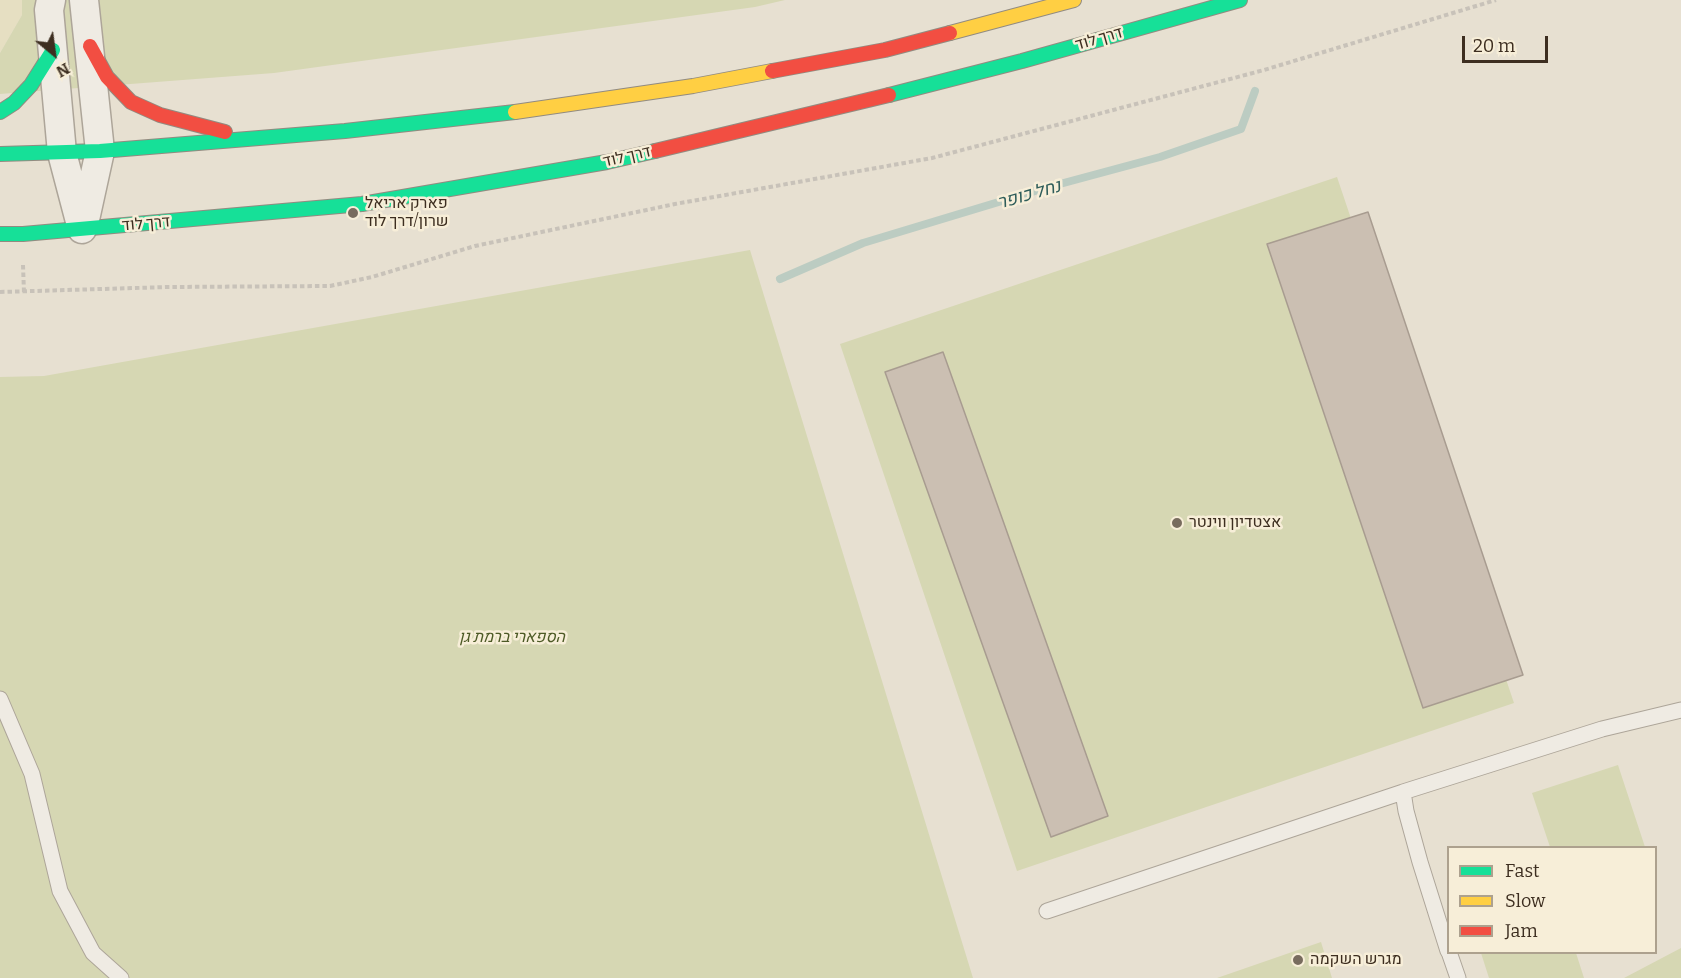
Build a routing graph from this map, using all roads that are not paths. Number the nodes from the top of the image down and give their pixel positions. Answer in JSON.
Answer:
{"nodes":[{"id":1,"x":51,"y":0,"type":"edge"},
{"id":2,"x":84,"y":0,"type":"edge"},
{"id":3,"x":1074,"y":0,"type":"edge"},
{"id":4,"x":1240,"y":0,"type":"edge"},
{"id":5,"x":90,"y":46,"type":"junction"},
{"id":6,"x":53,"y":50,"type":"junction"},
{"id":7,"x":0,"y":112,"type":"edge"},
{"id":8,"x":250,"y":139,"type":"junction"},
{"id":9,"x":100,"y":151,"type":"junction"},
{"id":10,"x":62,"y":153,"type":"junction"},
{"id":11,"x":0,"y":154,"type":"edge"},
{"id":12,"x":82,"y":229,"type":"junction"},
{"id":13,"x":0,"y":234,"type":"edge"},
{"id":14,"x":0,"y":699,"type":"edge"},
{"id":15,"x":1681,"y":710,"type":"edge"},
{"id":16,"x":1403,"y":792,"type":"junction"},
{"id":17,"x":1047,"y":911,"type":"dead end"},
{"id":18,"x":1447,"y":946,"type":"edge"},
{"id":19,"x":1450,"y":954,"type":"edge"},
{"id":20,"x":121,"y":978,"type":"edge"},
{"id":21,"x":1458,"y":978,"type":"edge"}],
"edges":[{"from":1,"to":6,"type":"street"},
{"from":2,"to":5,"type":"street"},
{"from":3,"to":8,"type":"main road"},
{"from":4,"to":12,"type":"main road","name":"דרך לוד"},
{"from":5,"to":8,"type":"main road"},
{"from":5,"to":9,"type":"street"},
{"from":6,"to":7,"type":"main road"},
{"from":6,"to":10,"type":"street"},
{"from":8,"to":9,"type":"main road"},
{"from":9,"to":10,"type":"main road"},
{"from":9,"to":12,"type":"street"},
{"from":10,"to":11,"type":"main road"},
{"from":10,"to":12,"type":"street"},
{"from":12,"to":13,"type":"main road","name":"דרך לוד"},
{"from":14,"to":20,"type":"lane"},
{"from":15,"to":16,"type":"lane"},
{"from":16,"to":17,"type":"lane"},
{"from":16,"to":18,"type":"lane"},
{"from":19,"to":21,"type":"lane"}]}
